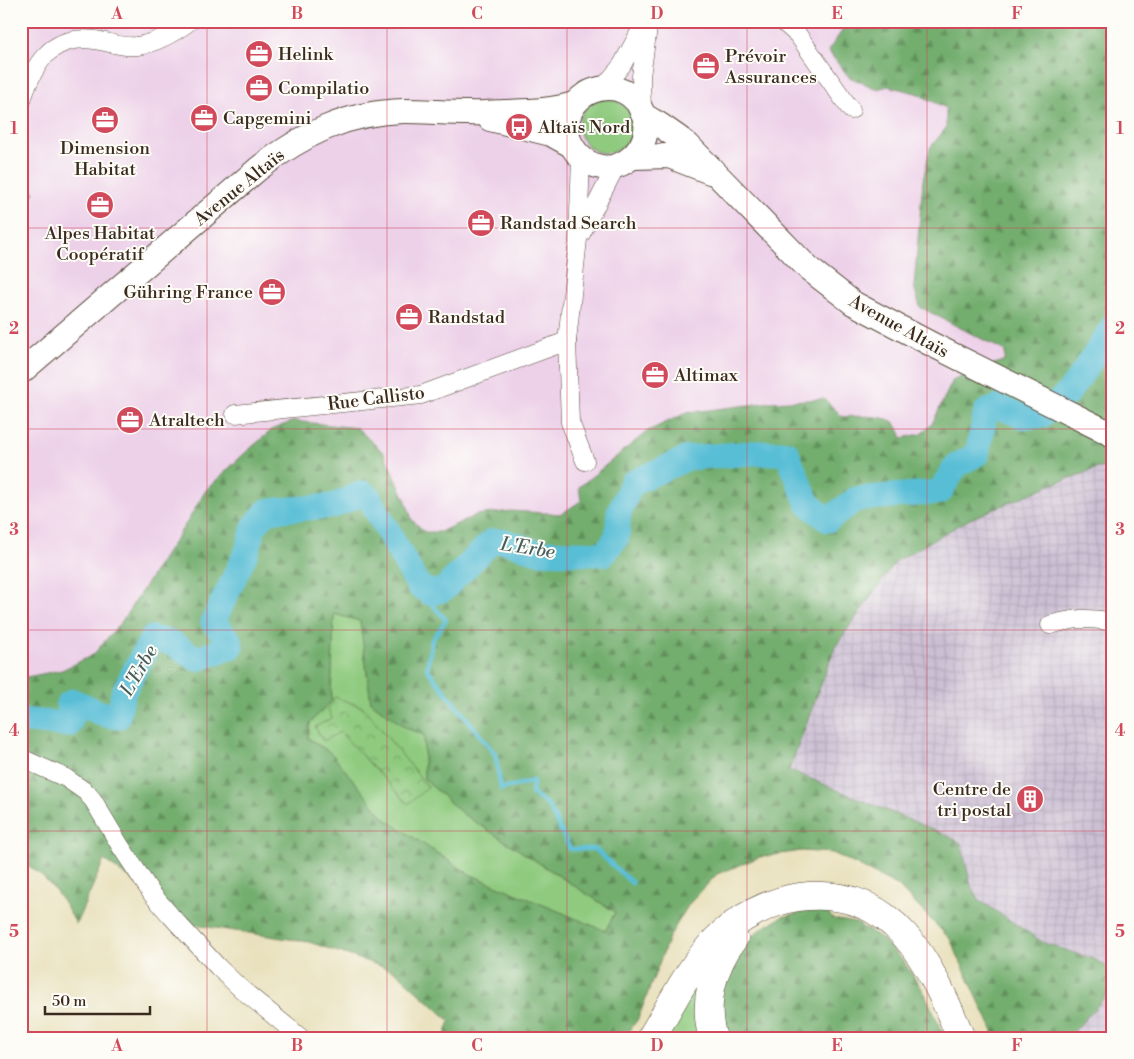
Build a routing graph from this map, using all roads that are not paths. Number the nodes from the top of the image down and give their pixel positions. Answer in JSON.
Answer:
{"nodes":[{"id":1,"x":190,"y":21,"type":"edge"},
{"id":2,"x":647,"y":21,"type":"edge"},
{"id":3,"x":782,"y":21,"type":"edge"},
{"id":4,"x":603,"y":88,"type":"junction"},
{"id":5,"x":21,"y":103,"type":"edge"},
{"id":6,"x":574,"y":104,"type":"junction"},
{"id":7,"x":851,"y":110,"type":"dead end"},
{"id":8,"x":643,"y":113,"type":"junction"},
{"id":9,"x":469,"y":114,"type":"junction"},
{"id":10,"x":576,"y":151,"type":"junction"},
{"id":11,"x":625,"y":162,"type":"junction"},
{"id":12,"x":716,"y":175,"type":"junction"},
{"id":13,"x":578,"y":239,"type":"junction"},
{"id":14,"x":567,"y":341,"type":"junction"},
{"id":15,"x":46,"y":349,"type":"junction"},
{"id":16,"x":21,"y":362,"type":"edge"},
{"id":17,"x":21,"y":372,"type":"edge"},
{"id":18,"x":236,"y":414,"type":"dead end"},
{"id":19,"x":1108,"y":433,"type":"edge"},
{"id":20,"x":585,"y":462,"type":"dead end"},
{"id":21,"x":1113,"y":622,"type":"edge"},
{"id":22,"x":1050,"y":625,"type":"dead end"},
{"id":23,"x":21,"y":758,"type":"edge"},
{"id":24,"x":767,"y":907,"type":"junction"},
{"id":25,"x":281,"y":1032,"type":"edge"},
{"id":26,"x":301,"y":1038,"type":"edge"},
{"id":27,"x":651,"y":1038,"type":"edge"},
{"id":28,"x":713,"y":1038,"type":"edge"},
{"id":29,"x":961,"y":1038,"type":"edge"}],
"edges":[{"from":1,"to":5,"type":"street"},
{"from":2,"to":4,"type":"street"},
{"from":2,"to":8,"type":"street"},
{"from":3,"to":7,"type":"street"},
{"from":4,"to":6,"type":"street"},
{"from":4,"to":8,"type":"street"},
{"from":6,"to":9,"type":"street","name":"Avenue Altaïs"},
{"from":6,"to":10,"type":"street"},
{"from":8,"to":11,"type":"street"},
{"from":8,"to":12,"type":"street","name":"Avenue Altaïs"},
{"from":9,"to":10,"type":"street","name":"Avenue Altaïs"},
{"from":9,"to":15,"type":"street","name":"Avenue Altaïs"},
{"from":10,"to":11,"type":"street"},
{"from":10,"to":13,"type":"street"},
{"from":11,"to":12,"type":"street","name":"Avenue Altaïs"},
{"from":11,"to":13,"type":"street"},
{"from":12,"to":19,"type":"street","name":"Avenue Altaïs"},
{"from":13,"to":14,"type":"street"},
{"from":14,"to":18,"type":"street","name":"Rue Callisto"},
{"from":14,"to":20,"type":"street"},
{"from":15,"to":16,"type":"street","name":"Avenue Altaïs"},
{"from":15,"to":17,"type":"street","name":"Avenue Altaïs"},
{"from":21,"to":22,"type":"street"},
{"from":23,"to":25,"type":"street"},
{"from":24,"to":27,"type":"highway"},
{"from":24,"to":28,"type":"highway"},
{"from":24,"to":29,"type":"highway"},
{"from":25,"to":26,"type":"street"}]}
